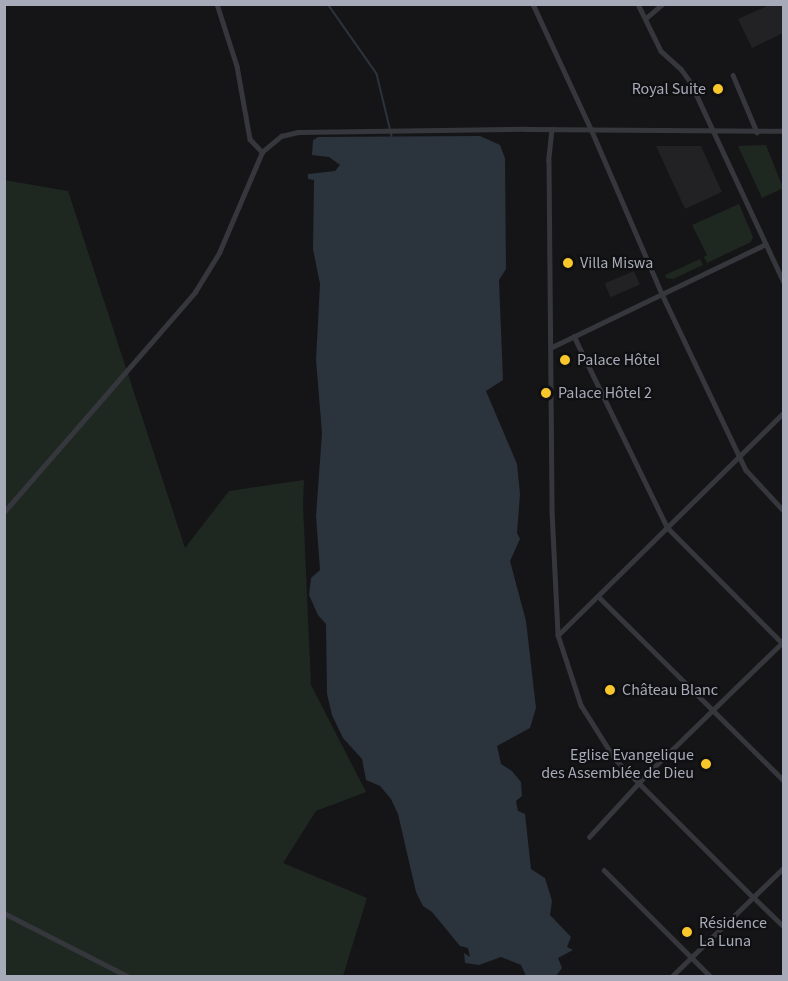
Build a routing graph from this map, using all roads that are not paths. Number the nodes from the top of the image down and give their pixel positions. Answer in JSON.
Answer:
{"nodes":[{"id":1,"x":217,"y":4,"type":"edge"},
{"id":2,"x":533,"y":4,"type":"edge"},
{"id":3,"x":638,"y":4,"type":"edge"},
{"id":4,"x":662,"y":4,"type":"edge"},
{"id":5,"x":645,"y":19,"type":"junction"},
{"id":6,"x":733,"y":75,"type":"dead end"},
{"id":7,"x":552,"y":129,"type":"junction"},
{"id":8,"x":591,"y":129,"type":"junction"},
{"id":9,"x":711,"y":131,"type":"junction"},
{"id":10,"x":783,"y":131,"type":"edge"},
{"id":11,"x":757,"y":132,"type":"junction"},
{"id":12,"x":262,"y":152,"type":"junction"},
{"id":13,"x":766,"y":244,"type":"junction"},
{"id":14,"x":783,"y":282,"type":"edge"},
{"id":15,"x":662,"y":294,"type":"junction"},
{"id":16,"x":574,"y":336,"type":"junction"},
{"id":17,"x":552,"y":347,"type":"junction"},
{"id":18,"x":783,"y":411,"type":"edge"},
{"id":19,"x":739,"y":454,"type":"junction"},
{"id":20,"x":783,"y":511,"type":"edge"},
{"id":21,"x":4,"y":512,"type":"edge"},
{"id":22,"x":668,"y":527,"type":"junction"},
{"id":23,"x":598,"y":596,"type":"junction"},
{"id":24,"x":558,"y":635,"type":"junction"},
{"id":25,"x":783,"y":643,"type":"edge"},
{"id":26,"x":714,"y":709,"type":"junction"},
{"id":27,"x":783,"y":781,"type":"edge"},
{"id":28,"x":639,"y":783,"type":"junction"},
{"id":29,"x":589,"y":837,"type":"dead end"},
{"id":30,"x":783,"y":867,"type":"edge"},
{"id":31,"x":604,"y":870,"type":"dead end"},
{"id":32,"x":753,"y":897,"type":"junction"},
{"id":33,"x":4,"y":913,"type":"edge"},
{"id":34,"x":783,"y":927,"type":"edge"},
{"id":35,"x":691,"y":958,"type":"junction"},
{"id":36,"x":127,"y":976,"type":"edge"},
{"id":37,"x":672,"y":976,"type":"edge"},
{"id":38,"x":710,"y":976,"type":"edge"}],
"edges":[{"from":1,"to":12,"type":"street"},
{"from":2,"to":8,"type":"street"},
{"from":3,"to":5,"type":"street"},
{"from":4,"to":5,"type":"street"},
{"from":5,"to":9,"type":"street"},
{"from":6,"to":11,"type":"street"},
{"from":7,"to":8,"type":"street"},
{"from":7,"to":12,"type":"street"},
{"from":7,"to":17,"type":"street"},
{"from":8,"to":9,"type":"street"},
{"from":8,"to":15,"type":"street"},
{"from":9,"to":11,"type":"street"},
{"from":9,"to":13,"type":"street"},
{"from":10,"to":11,"type":"street"},
{"from":12,"to":21,"type":"street"},
{"from":13,"to":14,"type":"street"},
{"from":13,"to":15,"type":"street"},
{"from":15,"to":16,"type":"street"},
{"from":15,"to":19,"type":"street"},
{"from":16,"to":17,"type":"street"},
{"from":16,"to":22,"type":"street"},
{"from":17,"to":24,"type":"street"},
{"from":18,"to":19,"type":"street"},
{"from":19,"to":20,"type":"street"},
{"from":19,"to":22,"type":"street"},
{"from":22,"to":23,"type":"street"},
{"from":22,"to":25,"type":"street"},
{"from":23,"to":24,"type":"street"},
{"from":23,"to":26,"type":"street"},
{"from":24,"to":28,"type":"street"},
{"from":25,"to":26,"type":"street"},
{"from":26,"to":27,"type":"street"},
{"from":26,"to":28,"type":"street"},
{"from":28,"to":29,"type":"street"},
{"from":28,"to":32,"type":"street"},
{"from":30,"to":32,"type":"street"},
{"from":31,"to":35,"type":"street"},
{"from":32,"to":34,"type":"street"},
{"from":32,"to":35,"type":"street"},
{"from":33,"to":36,"type":"street"},
{"from":35,"to":37,"type":"street"},
{"from":35,"to":38,"type":"street"}]}
